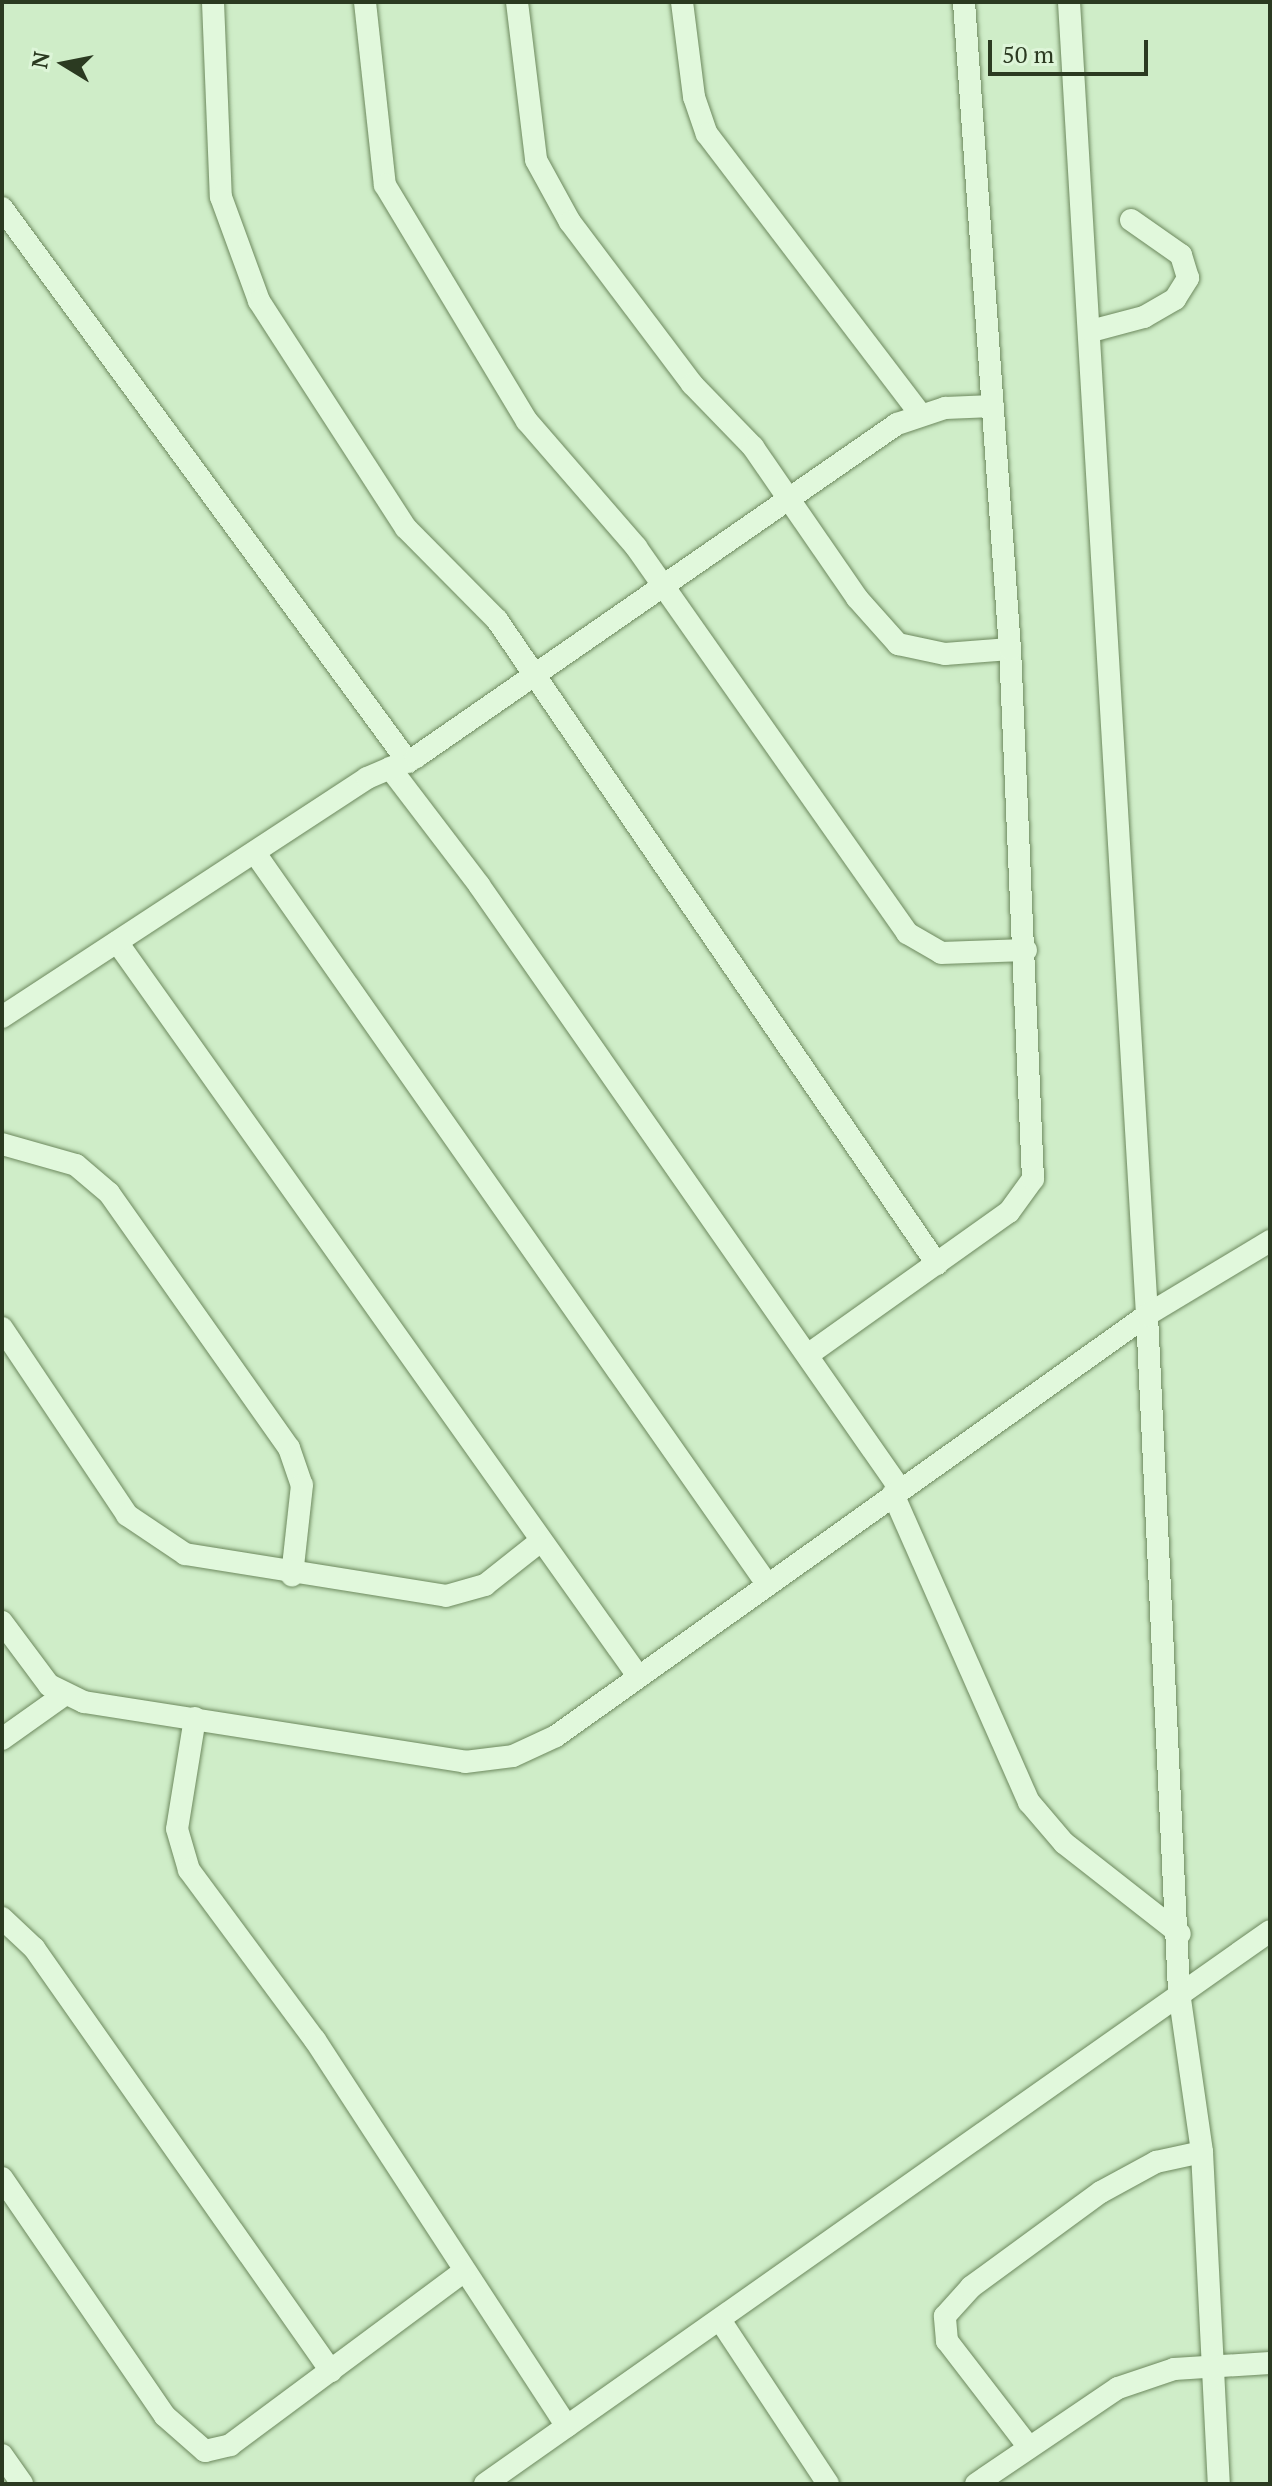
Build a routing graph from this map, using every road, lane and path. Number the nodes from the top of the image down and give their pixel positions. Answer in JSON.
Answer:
{"nodes":[{"id":1,"x":213,"y":2,"type":"edge"},
{"id":2,"x":365,"y":2,"type":"edge"},
{"id":3,"x":517,"y":2,"type":"edge"},
{"id":4,"x":682,"y":2,"type":"edge"},
{"id":5,"x":964,"y":2,"type":"edge"},
{"id":6,"x":1069,"y":2,"type":"edge"},
{"id":7,"x":2,"y":208,"type":"edge"},
{"id":8,"x":1131,"y":220,"type":"dead end"},
{"id":9,"x":1091,"y":331,"type":"junction"},
{"id":10,"x":993,"y":406,"type":"junction"},
{"id":11,"x":921,"y":415,"type":"junction"},
{"id":12,"x":791,"y":499,"type":"junction"},
{"id":13,"x":662,"y":585,"type":"junction"},
{"id":14,"x":1010,"y":649,"type":"junction"},
{"id":15,"x":532,"y":676,"type":"junction"},
{"id":16,"x":399,"y":765,"type":"junction"},
{"id":17,"x":255,"y":853,"type":"junction"},
{"id":18,"x":117,"y":942,"type":"junction"},
{"id":19,"x":1026,"y":950,"type":"junction"},
{"id":20,"x":2,"y":1017,"type":"edge"},
{"id":21,"x":2,"y":1144,"type":"edge"},
{"id":22,"x":1270,"y":1241,"type":"edge"},
{"id":23,"x":937,"y":1264,"type":"junction"},
{"id":24,"x":1147,"y":1315,"type":"junction"},
{"id":25,"x":2,"y":1328,"type":"edge"},
{"id":26,"x":809,"y":1354,"type":"junction"},
{"id":27,"x":896,"y":1492,"type":"junction"},
{"id":28,"x":538,"y":1543,"type":"junction"},
{"id":29,"x":292,"y":1575,"type":"junction"},
{"id":30,"x":765,"y":1581,"type":"junction"},
{"id":31,"x":2,"y":1622,"type":"edge"},
{"id":32,"x":638,"y":1676,"type":"junction"},
{"id":33,"x":64,"y":1695,"type":"junction"},
{"id":34,"x":195,"y":1718,"type":"junction"},
{"id":35,"x":2,"y":1739,"type":"edge"},
{"id":36,"x":2,"y":1918,"type":"edge"},
{"id":37,"x":1270,"y":1931,"type":"edge"},
{"id":38,"x":1180,"y":1934,"type":"junction"},
{"id":39,"x":1179,"y":1992,"type":"junction"},
{"id":40,"x":1202,"y":2152,"type":"junction"},
{"id":41,"x":2,"y":2178,"type":"edge"},
{"id":42,"x":464,"y":2271,"type":"junction"},
{"id":43,"x":720,"y":2320,"type":"junction"},
{"id":44,"x":1211,"y":2363,"type":"junction"},
{"id":45,"x":1270,"y":2363,"type":"edge"},
{"id":46,"x":331,"y":2371,"type":"junction"},
{"id":47,"x":567,"y":2426,"type":"junction"},
{"id":48,"x":1028,"y":2446,"type":"junction"},
{"id":49,"x":2,"y":2455,"type":"edge"},
{"id":50,"x":22,"y":2484,"type":"edge"},
{"id":51,"x":485,"y":2484,"type":"edge"},
{"id":52,"x":828,"y":2484,"type":"edge"},
{"id":53,"x":976,"y":2484,"type":"edge"},
{"id":54,"x":1219,"y":2484,"type":"edge"}],
"edges":[{"from":1,"to":15,"type":"street"},
{"from":2,"to":13,"type":"street"},
{"from":3,"to":12,"type":"street"},
{"from":4,"to":11,"type":"street"},
{"from":5,"to":10,"type":"street"},
{"from":6,"to":9,"type":"street"},
{"from":7,"to":16,"type":"street"},
{"from":8,"to":9,"type":"street"},
{"from":9,"to":24,"type":"street"},
{"from":10,"to":11,"type":"street"},
{"from":10,"to":14,"type":"street"},
{"from":11,"to":12,"type":"street"},
{"from":12,"to":13,"type":"street"},
{"from":12,"to":14,"type":"street"},
{"from":13,"to":15,"type":"street"},
{"from":13,"to":19,"type":"street"},
{"from":14,"to":19,"type":"street"},
{"from":15,"to":16,"type":"street"},
{"from":15,"to":23,"type":"street"},
{"from":16,"to":17,"type":"street"},
{"from":16,"to":26,"type":"street"},
{"from":17,"to":18,"type":"street"},
{"from":17,"to":30,"type":"street"},
{"from":18,"to":20,"type":"street"},
{"from":18,"to":28,"type":"street"},
{"from":19,"to":23,"type":"street"},
{"from":21,"to":29,"type":"street"},
{"from":22,"to":24,"type":"street"},
{"from":23,"to":26,"type":"street"},
{"from":24,"to":27,"type":"street"},
{"from":24,"to":38,"type":"street"},
{"from":25,"to":29,"type":"street"},
{"from":26,"to":27,"type":"street"},
{"from":27,"to":30,"type":"street"},
{"from":27,"to":38,"type":"street"},
{"from":28,"to":29,"type":"street"},
{"from":28,"to":32,"type":"street"},
{"from":30,"to":32,"type":"street"},
{"from":31,"to":33,"type":"street"},
{"from":32,"to":34,"type":"street"},
{"from":33,"to":34,"type":"street"},
{"from":33,"to":35,"type":"street"},
{"from":34,"to":42,"type":"street"},
{"from":36,"to":46,"type":"street"},
{"from":37,"to":39,"type":"street"},
{"from":38,"to":39,"type":"street"},
{"from":39,"to":40,"type":"street"},
{"from":39,"to":43,"type":"street"},
{"from":40,"to":44,"type":"street"},
{"from":40,"to":48,"type":"street"},
{"from":41,"to":46,"type":"street"},
{"from":42,"to":46,"type":"street"},
{"from":42,"to":47,"type":"street"},
{"from":43,"to":47,"type":"street"},
{"from":43,"to":52,"type":"street"},
{"from":44,"to":45,"type":"street"},
{"from":44,"to":48,"type":"street"},
{"from":44,"to":54,"type":"street"},
{"from":47,"to":51,"type":"street"},
{"from":48,"to":53,"type":"street"},
{"from":49,"to":50,"type":"street"}]}
